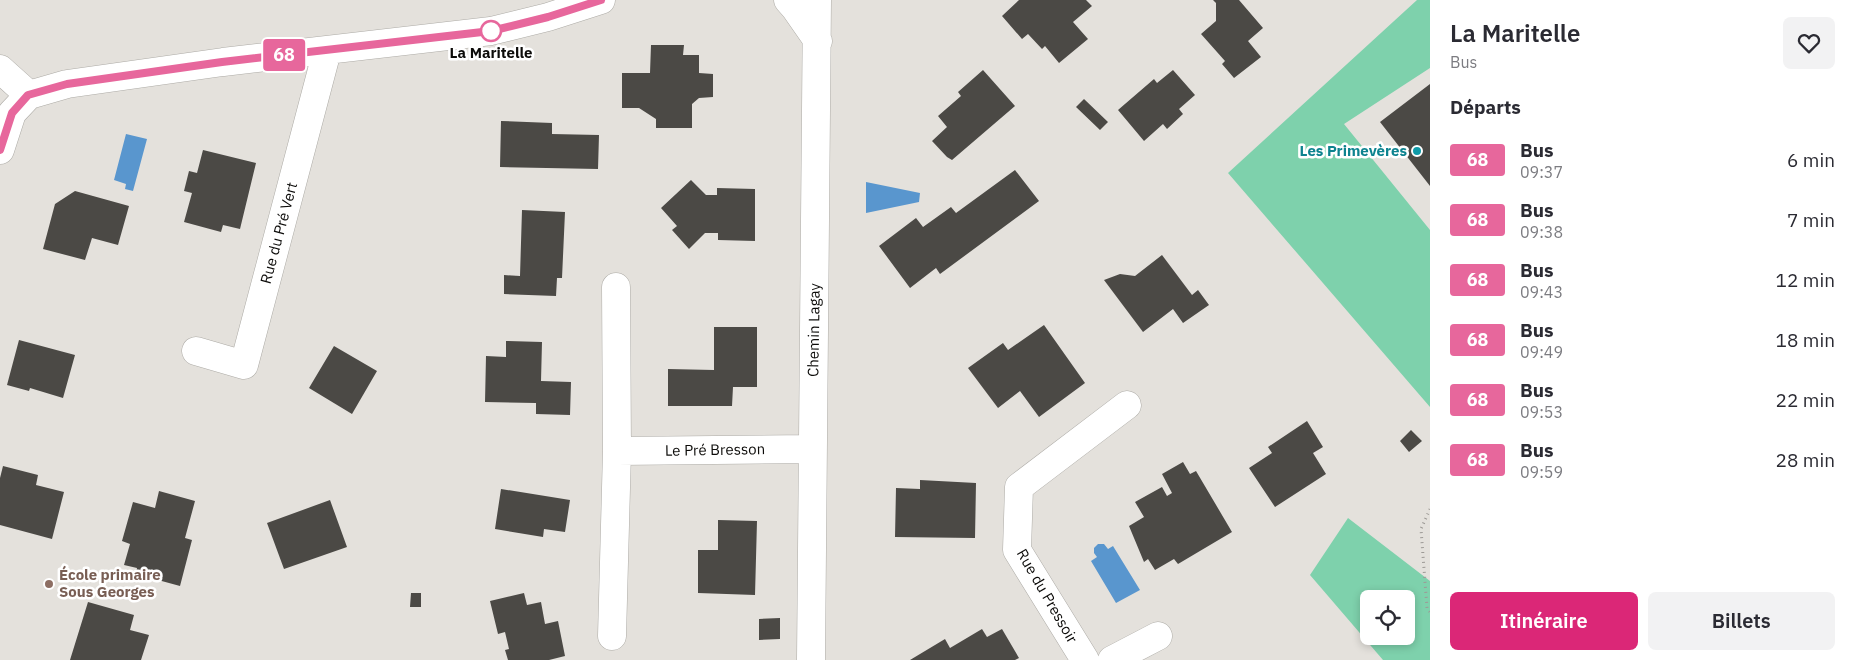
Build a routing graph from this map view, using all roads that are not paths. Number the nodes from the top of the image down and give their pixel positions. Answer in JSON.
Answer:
{"nodes":[{"id":1,"x":601,"y":0,"type":"edge"},
{"id":2,"x":788,"y":0,"type":"edge"},
{"id":3,"x":817,"y":0,"type":"edge"},
{"id":4,"x":818,"y":41,"type":"junction"},
{"id":5,"x":327,"y":51,"type":"junction"},
{"id":6,"x":0,"y":69,"type":"edge"},
{"id":7,"x":28,"y":95,"type":"junction"},
{"id":8,"x":0,"y":150,"type":"edge"},
{"id":9,"x":616,"y":287,"type":"dead end"},
{"id":10,"x":196,"y":351,"type":"dead end"},
{"id":11,"x":1127,"y":405,"type":"dead end"},
{"id":12,"x":812,"y":449,"type":"junction"},
{"id":13,"x":617,"y":451,"type":"junction"},
{"id":14,"x":612,"y":636,"type":"dead end"},
{"id":15,"x":1158,"y":636,"type":"dead end"},
{"id":16,"x":811,"y":660,"type":"edge"},
{"id":17,"x":1085,"y":660,"type":"edge"},
{"id":18,"x":1112,"y":660,"type":"edge"}],
"edges":[{"from":1,"to":5,"type":"street"},
{"from":2,"to":4,"type":"street"},
{"from":3,"to":4,"type":"street","name":"Chemin Lagay"},
{"from":4,"to":12,"type":"street","name":"Chemin Lagay"},
{"from":5,"to":7,"type":"street"},
{"from":5,"to":10,"type":"street","name":"Rue du Pré Vert"},
{"from":6,"to":7,"type":"street"},
{"from":7,"to":8,"type":"street"},
{"from":9,"to":13,"type":"street"},
{"from":11,"to":17,"type":"street","name":"Rue du Pressoir"},
{"from":12,"to":13,"type":"street","name":"Le Pré Bresson"},
{"from":12,"to":16,"type":"street","name":"Chemin Lagay"},
{"from":13,"to":14,"type":"street"},
{"from":15,"to":18,"type":"street"}]}
